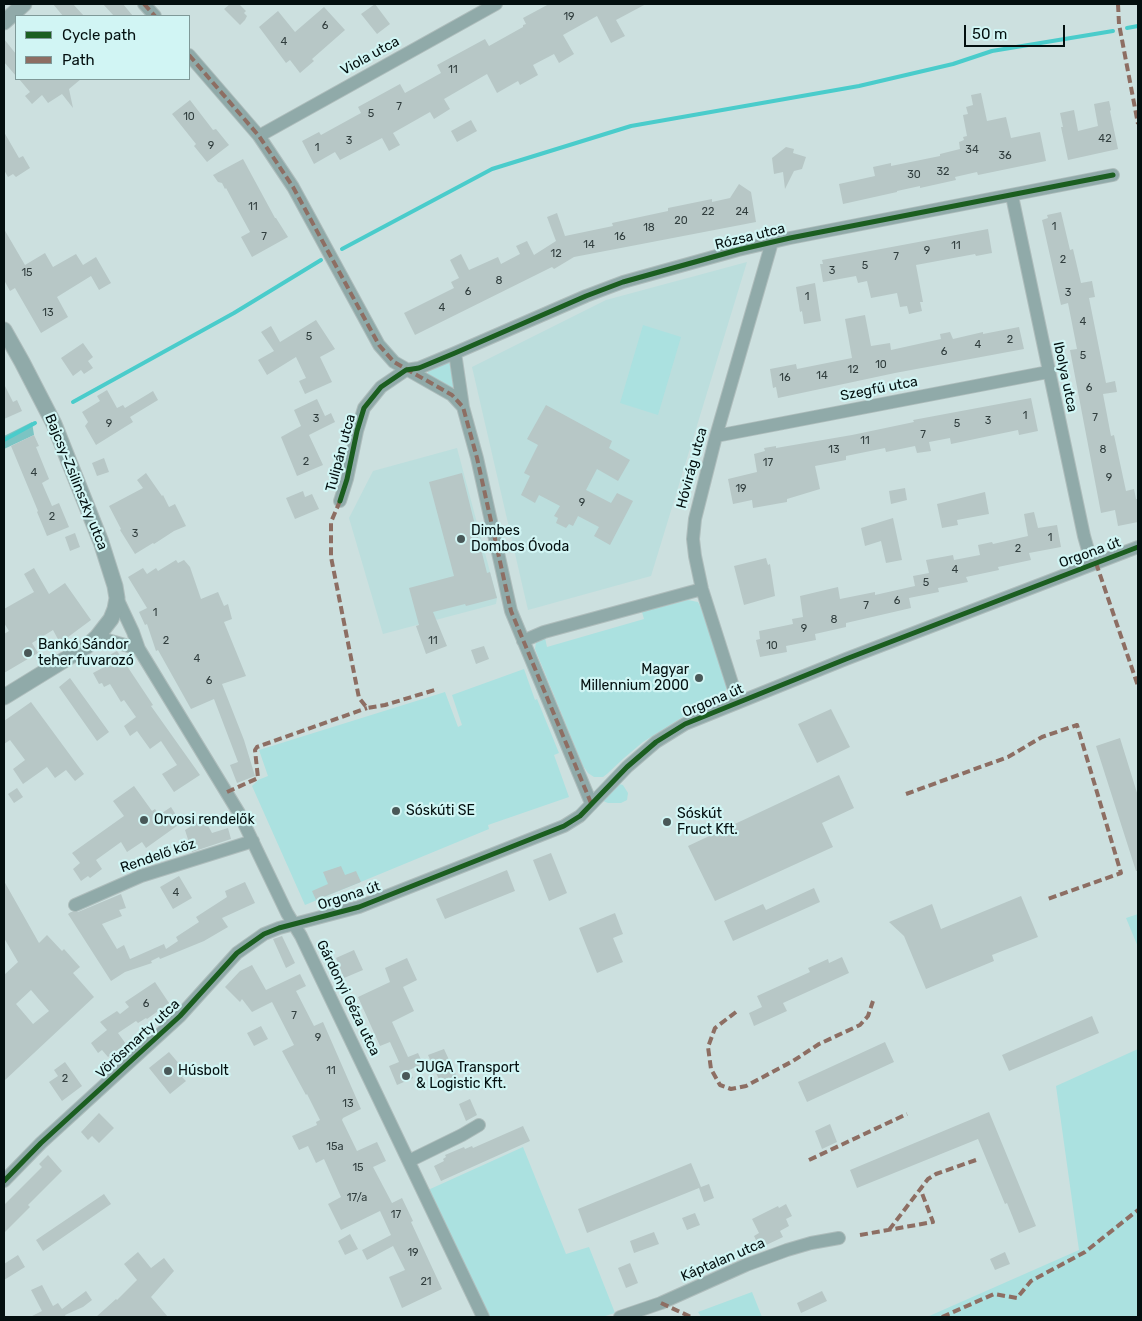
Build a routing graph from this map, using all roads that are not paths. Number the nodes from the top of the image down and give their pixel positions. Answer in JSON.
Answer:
{"nodes":[{"id":1,"x":24,"y":4,"type":"edge"},
{"id":2,"x":144,"y":4,"type":"edge"},
{"id":3,"x":496,"y":4,"type":"edge"},
{"id":4,"x":154,"y":15,"type":"edge"},
{"id":5,"x":4,"y":22,"type":"edge"},
{"id":6,"x":190,"y":56,"type":"edge"},
{"id":7,"x":259,"y":136,"type":"junction"},
{"id":8,"x":1113,"y":176,"type":"dead end"},
{"id":9,"x":1012,"y":196,"type":"junction"},
{"id":10,"x":772,"y":242,"type":"junction"},
{"id":11,"x":4,"y":330,"type":"edge"},
{"id":12,"x":455,"y":353,"type":"junction"},
{"id":13,"x":406,"y":370,"type":"junction"},
{"id":14,"x":1048,"y":372,"type":"junction"},
{"id":15,"x":463,"y":407,"type":"junction"},
{"id":16,"x":716,"y":436,"type":"junction"},
{"id":17,"x":340,"y":501,"type":"dead end"},
{"id":18,"x":1138,"y":547,"type":"edge"},
{"id":19,"x":1092,"y":564,"type":"junction"},
{"id":20,"x":702,"y":589,"type":"junction"},
{"id":21,"x":116,"y":598,"type":"junction"},
{"id":22,"x":97,"y":637,"type":"junction"},
{"id":23,"x":523,"y":641,"type":"junction"},
{"id":24,"x":139,"y":649,"type":"junction"},
{"id":25,"x":4,"y":697,"type":"edge"},
{"id":26,"x":738,"y":702,"type":"junction"},
{"id":27,"x":591,"y":803,"type":"junction"},
{"id":28,"x":253,"y":841,"type":"junction"},
{"id":29,"x":75,"y":905,"type":"dead end"},
{"id":30,"x":294,"y":924,"type":"junction"},
{"id":31,"x":479,"y":1125,"type":"dead end"},
{"id":32,"x":410,"y":1161,"type":"junction"},
{"id":33,"x":4,"y":1181,"type":"edge"},
{"id":34,"x":839,"y":1238,"type":"dead end"},
{"id":35,"x":483,"y":1317,"type":"edge"},
{"id":36,"x":620,"y":1317,"type":"edge"}],
"edges":[{"from":1,"to":5,"type":"street"},
{"from":2,"to":4,"type":"street"},
{"from":3,"to":7,"type":"street","name":"Viola utca"},
{"from":6,"to":7,"type":"street"},
{"from":7,"to":13,"type":"street"},
{"from":8,"to":9,"type":"street","name":"Rózsa utca"},
{"from":9,"to":10,"type":"street","name":"Rózsa utca"},
{"from":9,"to":14,"type":"street","name":"Ibolya utca"},
{"from":10,"to":12,"type":"street","name":"Rózsa utca"},
{"from":10,"to":16,"type":"street","name":"Hóvirág utca"},
{"from":11,"to":21,"type":"street","name":"Bajcsy-Zsilinszky utca"},
{"from":12,"to":13,"type":"street","name":"Rózsa utca"},
{"from":12,"to":15,"type":"street"},
{"from":13,"to":15,"type":"street"},
{"from":13,"to":17,"type":"street","name":"Tulipán utca"},
{"from":14,"to":16,"type":"street","name":"Szegfű utca"},
{"from":14,"to":19,"type":"street","name":"Ibolya utca"},
{"from":15,"to":23,"type":"street"},
{"from":16,"to":20,"type":"street","name":"Hóvirág utca"},
{"from":18,"to":19,"type":"street","name":"Orgona út"},
{"from":19,"to":26,"type":"street","name":"Orgona út"},
{"from":20,"to":23,"type":"street"},
{"from":20,"to":26,"type":"street","name":"Hóvirág utca"},
{"from":21,"to":22,"type":"street","name":"Bajcsy-Zsilinszky utca"},
{"from":21,"to":24,"type":"street","name":"Gárdonyi Géza utca"},
{"from":22,"to":24,"type":"street"},
{"from":22,"to":25,"type":"street","name":"Bajcsy-Zsilinszky utca"},
{"from":23,"to":27,"type":"street"},
{"from":24,"to":28,"type":"street","name":"Gárdonyi Géza utca"},
{"from":26,"to":27,"type":"street","name":"Orgona út"},
{"from":27,"to":30,"type":"street","name":"Orgona út"},
{"from":28,"to":29,"type":"street","name":"Rendelő köz"},
{"from":28,"to":30,"type":"street","name":"Gárdonyi Géza utca"},
{"from":30,"to":32,"type":"street","name":"Gárdonyi Géza utca"},
{"from":30,"to":33,"type":"street","name":"Vörösmarty utca"},
{"from":31,"to":32,"type":"street"},
{"from":32,"to":35,"type":"street","name":"Gárdonyi Géza utca"},
{"from":34,"to":36,"type":"street","name":"Káptalan utca"}]}
